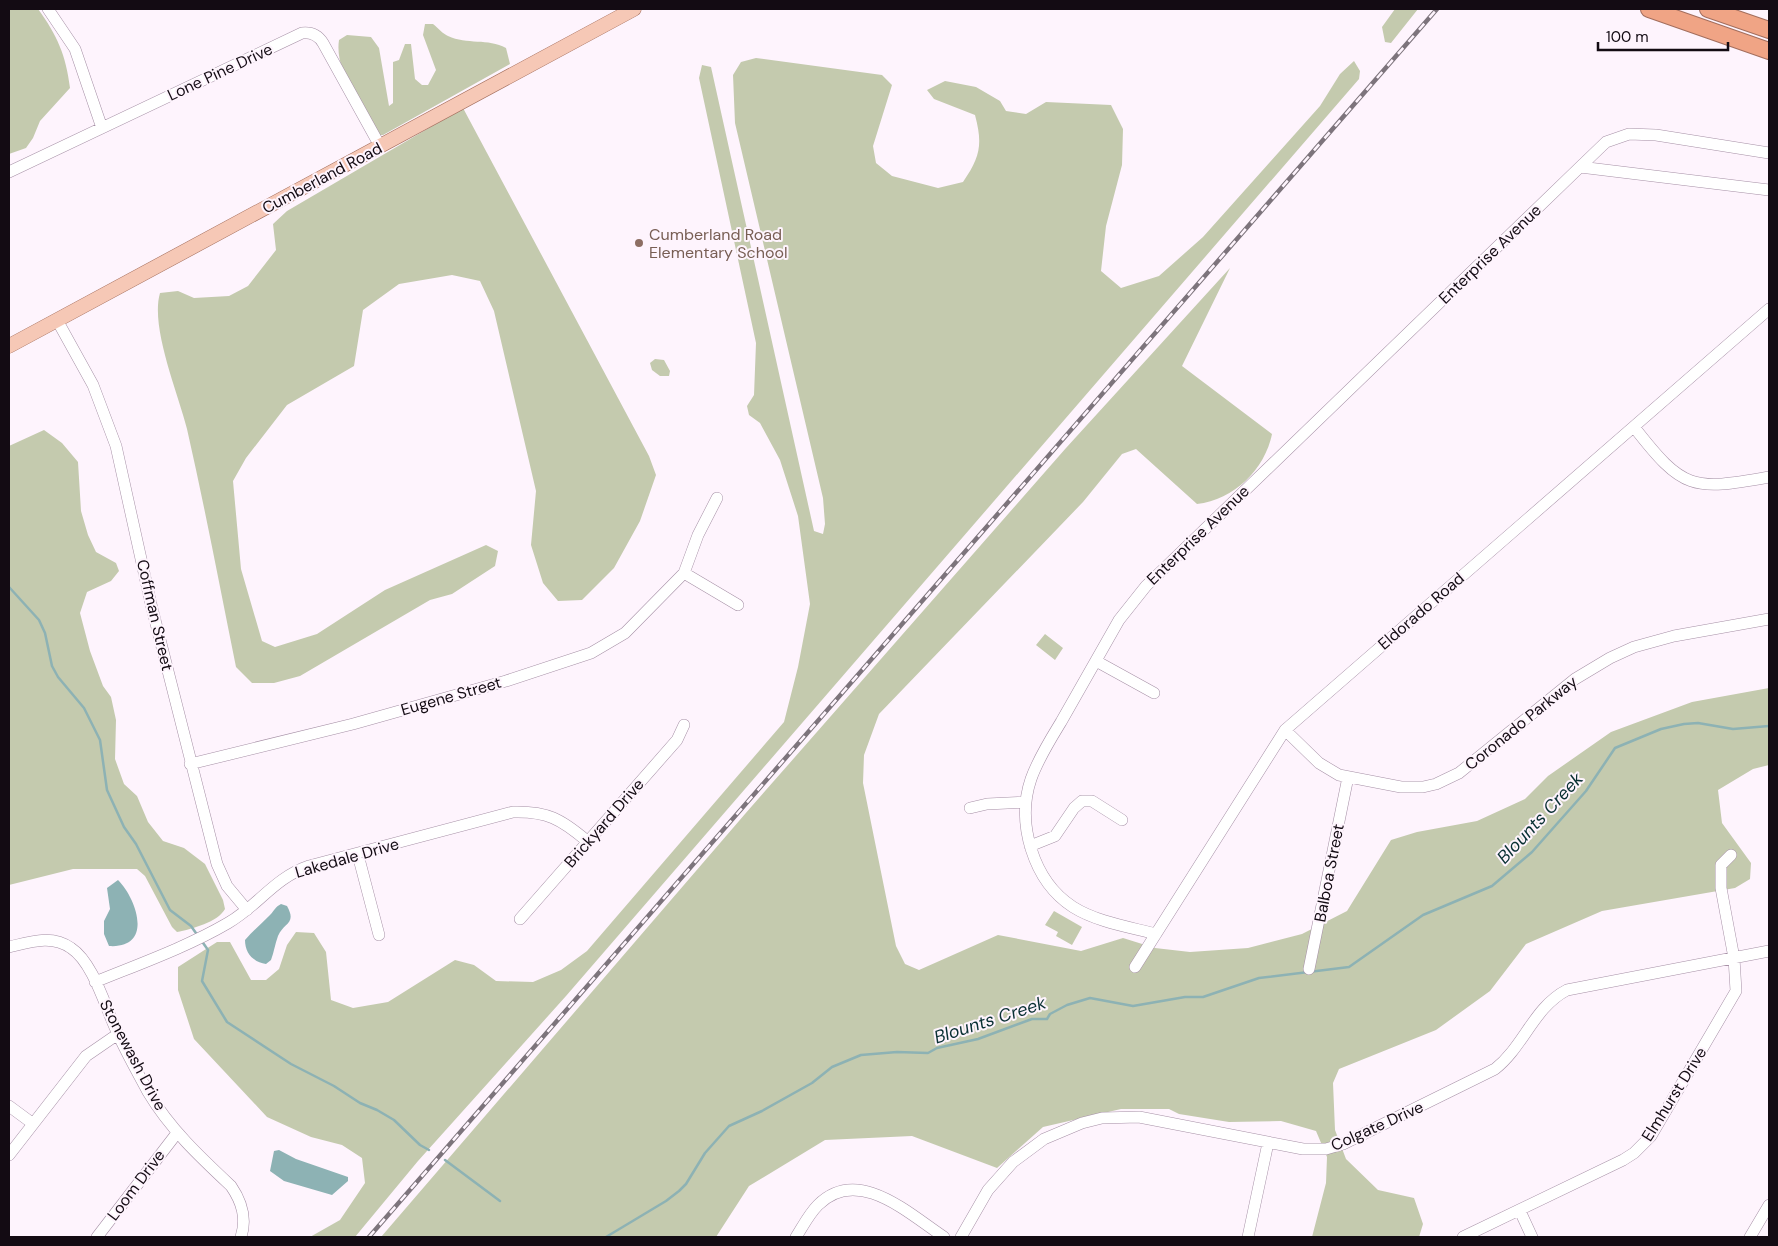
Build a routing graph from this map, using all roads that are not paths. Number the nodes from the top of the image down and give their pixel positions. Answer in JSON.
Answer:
{"nodes":[{"id":1,"x":48,"y":9,"type":"edge"},
{"id":2,"x":634,"y":9,"type":"edge"},
{"id":3,"x":1649,"y":9,"type":"edge"},
{"id":4,"x":1708,"y":9,"type":"edge"},
{"id":5,"x":1769,"y":30,"type":"edge"},
{"id":6,"x":1768,"y":50,"type":"edge"},
{"id":7,"x":102,"y":128,"type":"junction"},
{"id":8,"x":380,"y":146,"type":"junction"},
{"id":9,"x":1769,"y":153,"type":"edge"},
{"id":10,"x":1580,"y":167,"type":"junction"},
{"id":11,"x":9,"y":172,"type":"edge"},
{"id":12,"x":1769,"y":190,"type":"edge"},
{"id":13,"x":1769,"y":309,"type":"edge"},
{"id":14,"x":57,"y":320,"type":"junction"},
{"id":15,"x":9,"y":346,"type":"edge"},
{"id":16,"x":1634,"y":427,"type":"junction"},
{"id":17,"x":1769,"y":477,"type":"edge"},
{"id":18,"x":717,"y":498,"type":"dead end"},
{"id":19,"x":684,"y":573,"type":"junction"},
{"id":20,"x":738,"y":605,"type":"dead end"},
{"id":21,"x":1769,"y":619,"type":"edge"},
{"id":22,"x":1096,"y":661,"type":"junction"},
{"id":23,"x":1154,"y":693,"type":"dead end"},
{"id":24,"x":684,"y":725,"type":"dead end"},
{"id":25,"x":1284,"y":730,"type":"junction"},
{"id":26,"x":190,"y":764,"type":"junction"},
{"id":27,"x":1348,"y":777,"type":"junction"},
{"id":28,"x":1026,"y":802,"type":"junction"},
{"id":29,"x":970,"y":808,"type":"dead end"},
{"id":30,"x":1122,"y":820,"type":"dead end"},
{"id":31,"x":587,"y":841,"type":"junction"},
{"id":32,"x":1030,"y":846,"type":"junction"},
{"id":33,"x":358,"y":854,"type":"junction"},
{"id":34,"x":1731,"y":855,"type":"dead end"},
{"id":35,"x":247,"y":910,"type":"junction"},
{"id":36,"x":520,"y":919,"type":"dead end"},
{"id":37,"x":1156,"y":934,"type":"junction"},
{"id":38,"x":379,"y":935,"type":"dead end"},
{"id":39,"x":9,"y":948,"type":"edge"},
{"id":40,"x":1769,"y":951,"type":"edge"},
{"id":41,"x":1734,"y":958,"type":"junction"},
{"id":42,"x":1135,"y":967,"type":"dead end"},
{"id":43,"x":1310,"y":969,"type":"dead end"},
{"id":44,"x":95,"y":982,"type":"junction"},
{"id":45,"x":118,"y":1034,"type":"junction"},
{"id":46,"x":9,"y":1106,"type":"edge"},
{"id":47,"x":32,"y":1123,"type":"junction"},
{"id":48,"x":177,"y":1134,"type":"junction"},
{"id":49,"x":1268,"y":1142,"type":"junction"},
{"id":50,"x":9,"y":1155,"type":"edge"},
{"id":51,"x":1769,"y":1205,"type":"edge"},
{"id":52,"x":1520,"y":1211,"type":"junction"},
{"id":53,"x":97,"y":1237,"type":"edge"},
{"id":54,"x":241,"y":1237,"type":"edge"},
{"id":55,"x":796,"y":1237,"type":"edge"},
{"id":56,"x":944,"y":1237,"type":"edge"},
{"id":57,"x":961,"y":1237,"type":"edge"},
{"id":58,"x":1248,"y":1237,"type":"edge"},
{"id":59,"x":1464,"y":1237,"type":"edge"},
{"id":60,"x":1532,"y":1237,"type":"edge"},
{"id":61,"x":1750,"y":1237,"type":"edge"}],
"edges":[{"from":1,"to":7,"type":"street"},
{"from":2,"to":8,"type":"main road","name":"Cumberland Road"},
{"from":3,"to":6,"type":"highway"},
{"from":4,"to":5,"type":"highway"},
{"from":7,"to":8,"type":"street","name":"Lone Pine Drive"},
{"from":7,"to":11,"type":"street","name":"Lone Pine Drive"},
{"from":8,"to":14,"type":"main road","name":"Cumberland Road"},
{"from":9,"to":10,"type":"street","name":"Enterprise Avenue"},
{"from":10,"to":12,"type":"street"},
{"from":10,"to":22,"type":"street","name":"Enterprise Avenue"},
{"from":13,"to":16,"type":"street","name":"Eldorado Road"},
{"from":14,"to":15,"type":"main road","name":"Cumberland Road"},
{"from":14,"to":26,"type":"street","name":"Coffman Street"},
{"from":16,"to":17,"type":"street"},
{"from":16,"to":25,"type":"street","name":"Eldorado Road"},
{"from":18,"to":19,"type":"street"},
{"from":19,"to":20,"type":"street"},
{"from":19,"to":26,"type":"street","name":"Eugene Street"},
{"from":21,"to":27,"type":"street","name":"Coronado Parkway"},
{"from":22,"to":23,"type":"street"},
{"from":22,"to":28,"type":"street","name":"Enterprise Avenue"},
{"from":24,"to":31,"type":"street","name":"Brickyard Drive"},
{"from":25,"to":27,"type":"street","name":"Coronado Parkway"},
{"from":25,"to":37,"type":"street","name":"Eldorado Road"},
{"from":26,"to":35,"type":"street","name":"Coffman Street"},
{"from":27,"to":43,"type":"street","name":"Balboa Street"},
{"from":28,"to":29,"type":"street"},
{"from":28,"to":32,"type":"street","name":"Enterprise Avenue"},
{"from":30,"to":32,"type":"street"},
{"from":31,"to":33,"type":"street","name":"Lakedale Drive"},
{"from":31,"to":36,"type":"street","name":"Brickyard Drive"},
{"from":32,"to":37,"type":"street","name":"Enterprise Avenue"},
{"from":33,"to":35,"type":"street","name":"Lakedale Drive"},
{"from":33,"to":38,"type":"street"},
{"from":34,"to":41,"type":"street","name":"Elmhurst Drive"},
{"from":35,"to":44,"type":"street","name":"Lakedale Drive"},
{"from":37,"to":42,"type":"street","name":"Eldorado Road"},
{"from":39,"to":44,"type":"street","name":"Stonewash Drive"},
{"from":40,"to":41,"type":"street","name":"Colgate Drive"},
{"from":41,"to":49,"type":"street","name":"Colgate Drive"},
{"from":41,"to":52,"type":"street","name":"Elmhurst Drive"},
{"from":44,"to":45,"type":"street","name":"Stonewash Drive"},
{"from":45,"to":47,"type":"street"},
{"from":45,"to":48,"type":"street","name":"Stonewash Drive"},
{"from":46,"to":47,"type":"street"},
{"from":47,"to":50,"type":"street"},
{"from":48,"to":53,"type":"street","name":"Loom Drive"},
{"from":48,"to":54,"type":"street","name":"Stonewash Drive"},
{"from":49,"to":57,"type":"street","name":"Colgate Drive"},
{"from":49,"to":58,"type":"street"},
{"from":51,"to":61,"type":"street"},
{"from":52,"to":59,"type":"street","name":"Elmhurst Drive"},
{"from":52,"to":60,"type":"street"},
{"from":55,"to":56,"type":"street"}]}
